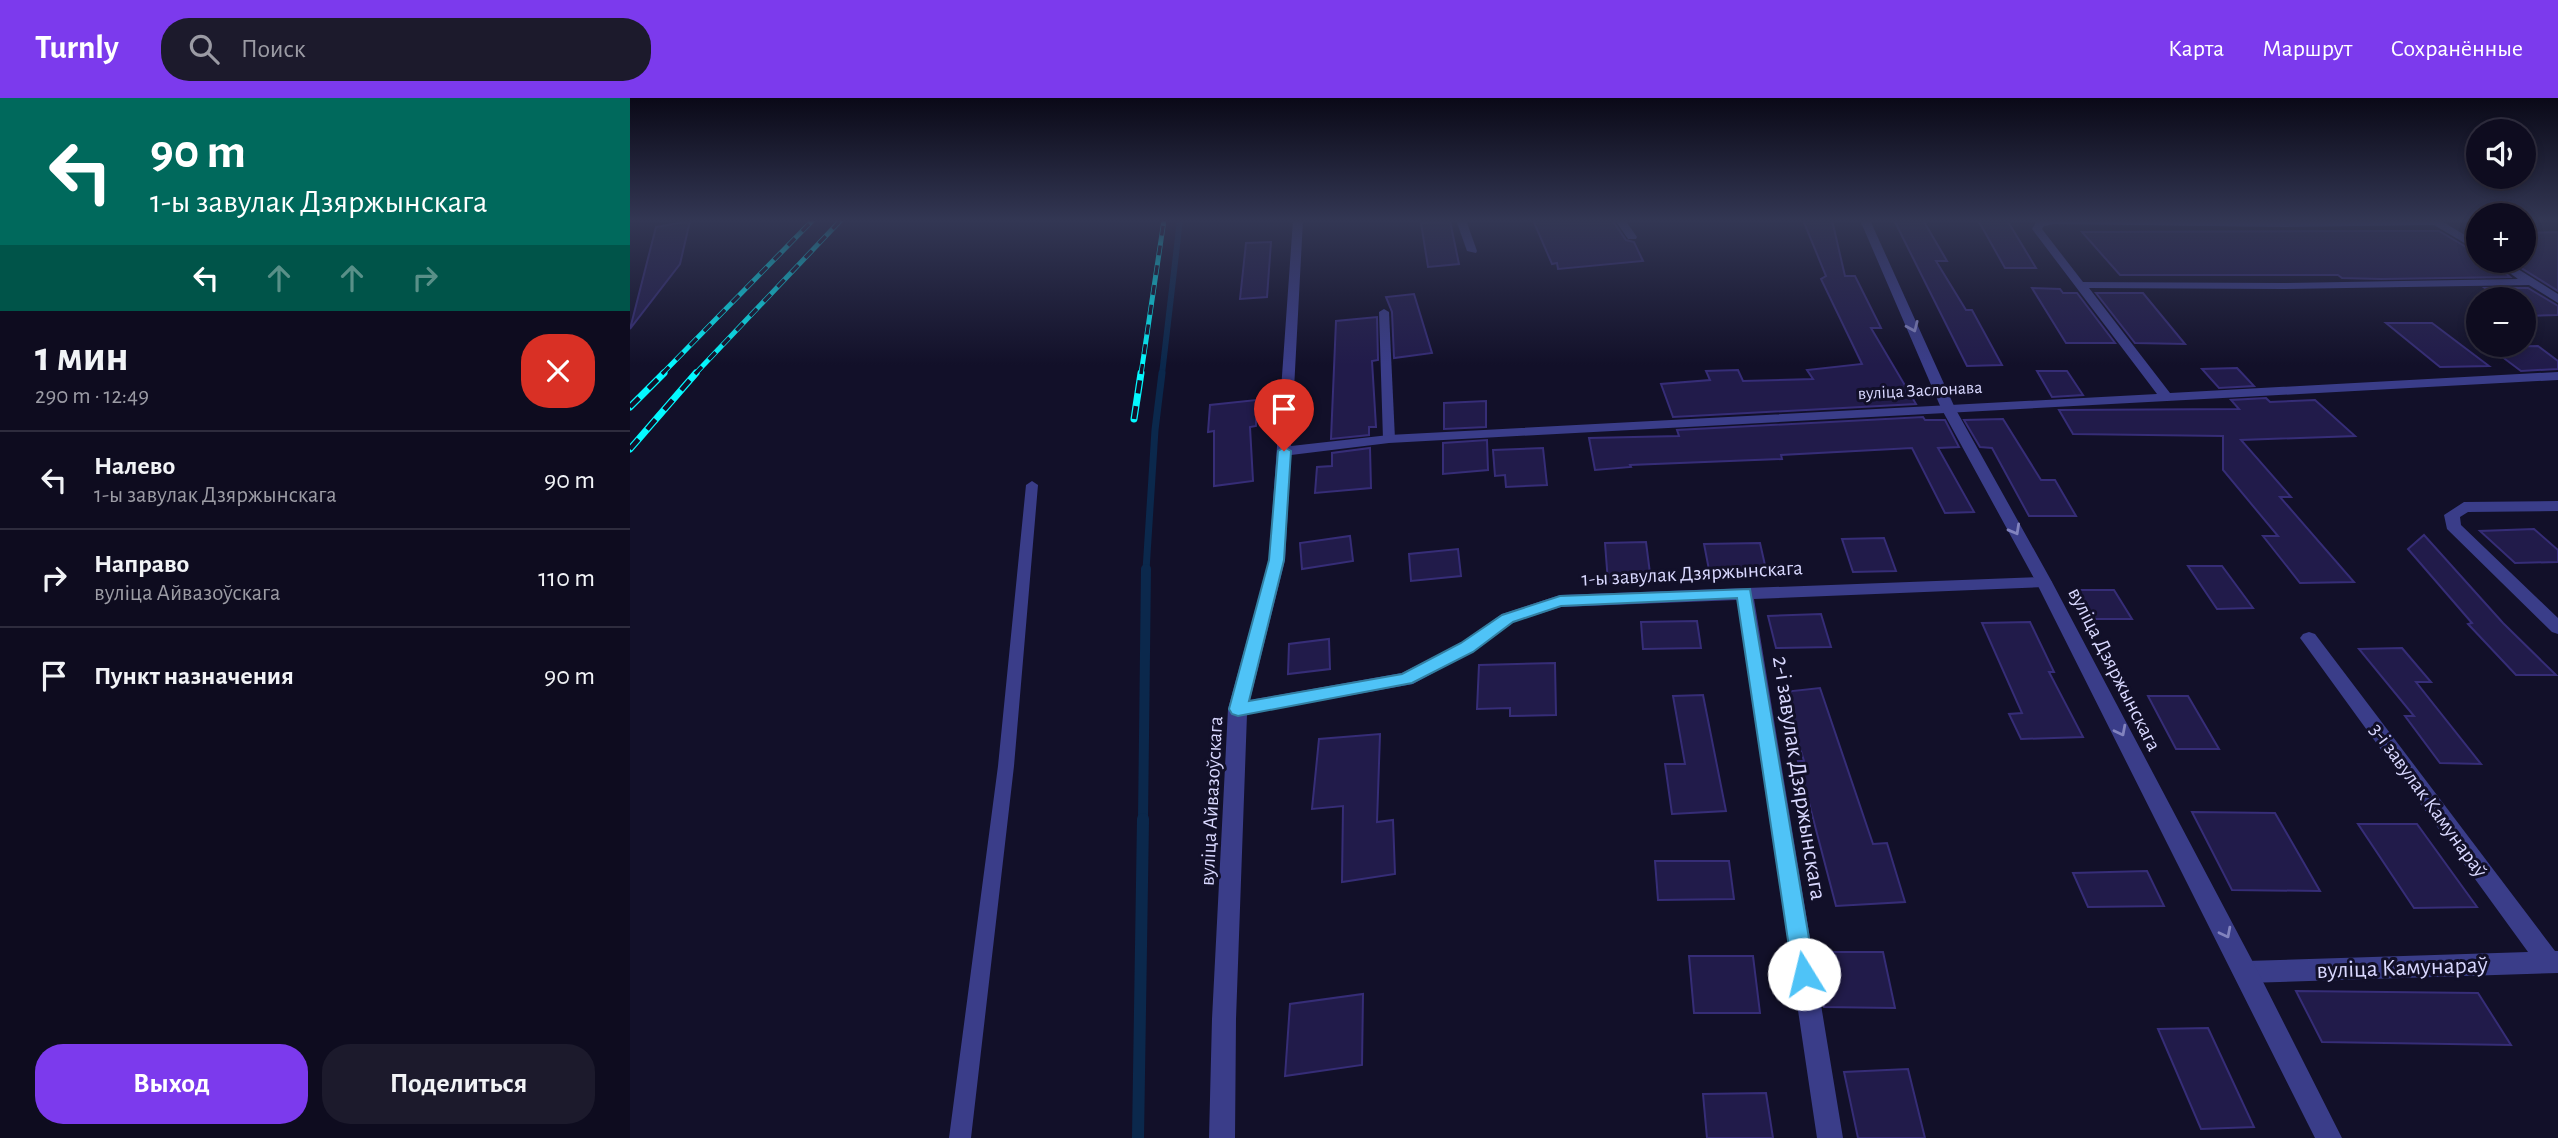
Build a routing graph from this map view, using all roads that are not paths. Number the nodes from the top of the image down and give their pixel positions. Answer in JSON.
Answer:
{"nodes":[{"id":1,"x":1295,"y":269,"type":"edge"},
{"id":2,"x":1886,"y":269,"type":"edge"},
{"id":3,"x":2069,"y":269,"type":"edge"},
{"id":4,"x":2518,"y":273,"type":"edge"},
{"id":5,"x":2533,"y":282,"type":"junction"},
{"id":6,"x":2082,"y":285,"type":"junction"},
{"id":7,"x":2558,"y":299,"type":"edge"},
{"id":8,"x":1384,"y":312,"type":"dead end"},
{"id":9,"x":2558,"y":376,"type":"edge"},
{"id":10,"x":2167,"y":398,"type":"junction"},
{"id":11,"x":1948,"y":408,"type":"junction"},
{"id":12,"x":1389,"y":439,"type":"junction"},
{"id":13,"x":1284,"y":451,"type":"junction"},
{"id":14,"x":1032,"y":485,"type":"dead end"},
{"id":15,"x":2558,"y":506,"type":"edge"},
{"id":16,"x":2044,"y":582,"type":"junction"},
{"id":17,"x":1744,"y":592,"type":"junction"},
{"id":18,"x":2558,"y":628,"type":"edge"},
{"id":19,"x":2309,"y":638,"type":"dead end"},
{"id":20,"x":1238,"y":709,"type":"junction"},
{"id":21,"x":2554,"y":962,"type":"edge"},
{"id":22,"x":2246,"y":972,"type":"junction"},
{"id":23,"x":960,"y":1138,"type":"edge"},
{"id":24,"x":1222,"y":1138,"type":"edge"},
{"id":25,"x":1830,"y":1138,"type":"edge"},
{"id":26,"x":2329,"y":1138,"type":"edge"}],
"edges":[{"from":1,"to":13,"type":"street","name":"вуліца Айвазоўскага"},
{"from":2,"to":11,"type":"street","name":"вуліца Дзяржынскага","one_way":true},
{"from":3,"to":6,"type":"street"},
{"from":4,"to":5,"type":"street"},
{"from":5,"to":6,"type":"street"},
{"from":5,"to":7,"type":"street"},
{"from":6,"to":10,"type":"street"},
{"from":8,"to":12,"type":"lane"},
{"from":9,"to":10,"type":"street","name":"вуліца Заслонава"},
{"from":10,"to":11,"type":"street","name":"вуліца Заслонава"},
{"from":11,"to":12,"type":"street","name":"вуліца Заслонава"},
{"from":11,"to":16,"type":"street","name":"вуліца Дзяржынскага","one_way":true},
{"from":12,"to":13,"type":"street","name":"вуліца Заслонава"},
{"from":13,"to":20,"type":"street","name":"вуліца Айвазоўскага"},
{"from":14,"to":23,"type":"lane"},
{"from":15,"to":18,"type":"street"},
{"from":16,"to":17,"type":"street","name":"1-ы завулак Дзяржынскага"},
{"from":16,"to":22,"type":"street","name":"вуліца Дзяржынскага","one_way":true},
{"from":17,"to":20,"type":"street","name":"1-ы завулак Дзяржынскага"},
{"from":17,"to":25,"type":"street","name":"2-і завулак Дзяржынскага"},
{"from":19,"to":21,"type":"street","name":"3-і завулак Камунараў"},
{"from":20,"to":24,"type":"street","name":"вуліца Айвазоўскага"},
{"from":21,"to":22,"type":"street","name":"вуліца Камунараў"},
{"from":22,"to":26,"type":"street","name":"вуліца Дзяржынскага"}]}
